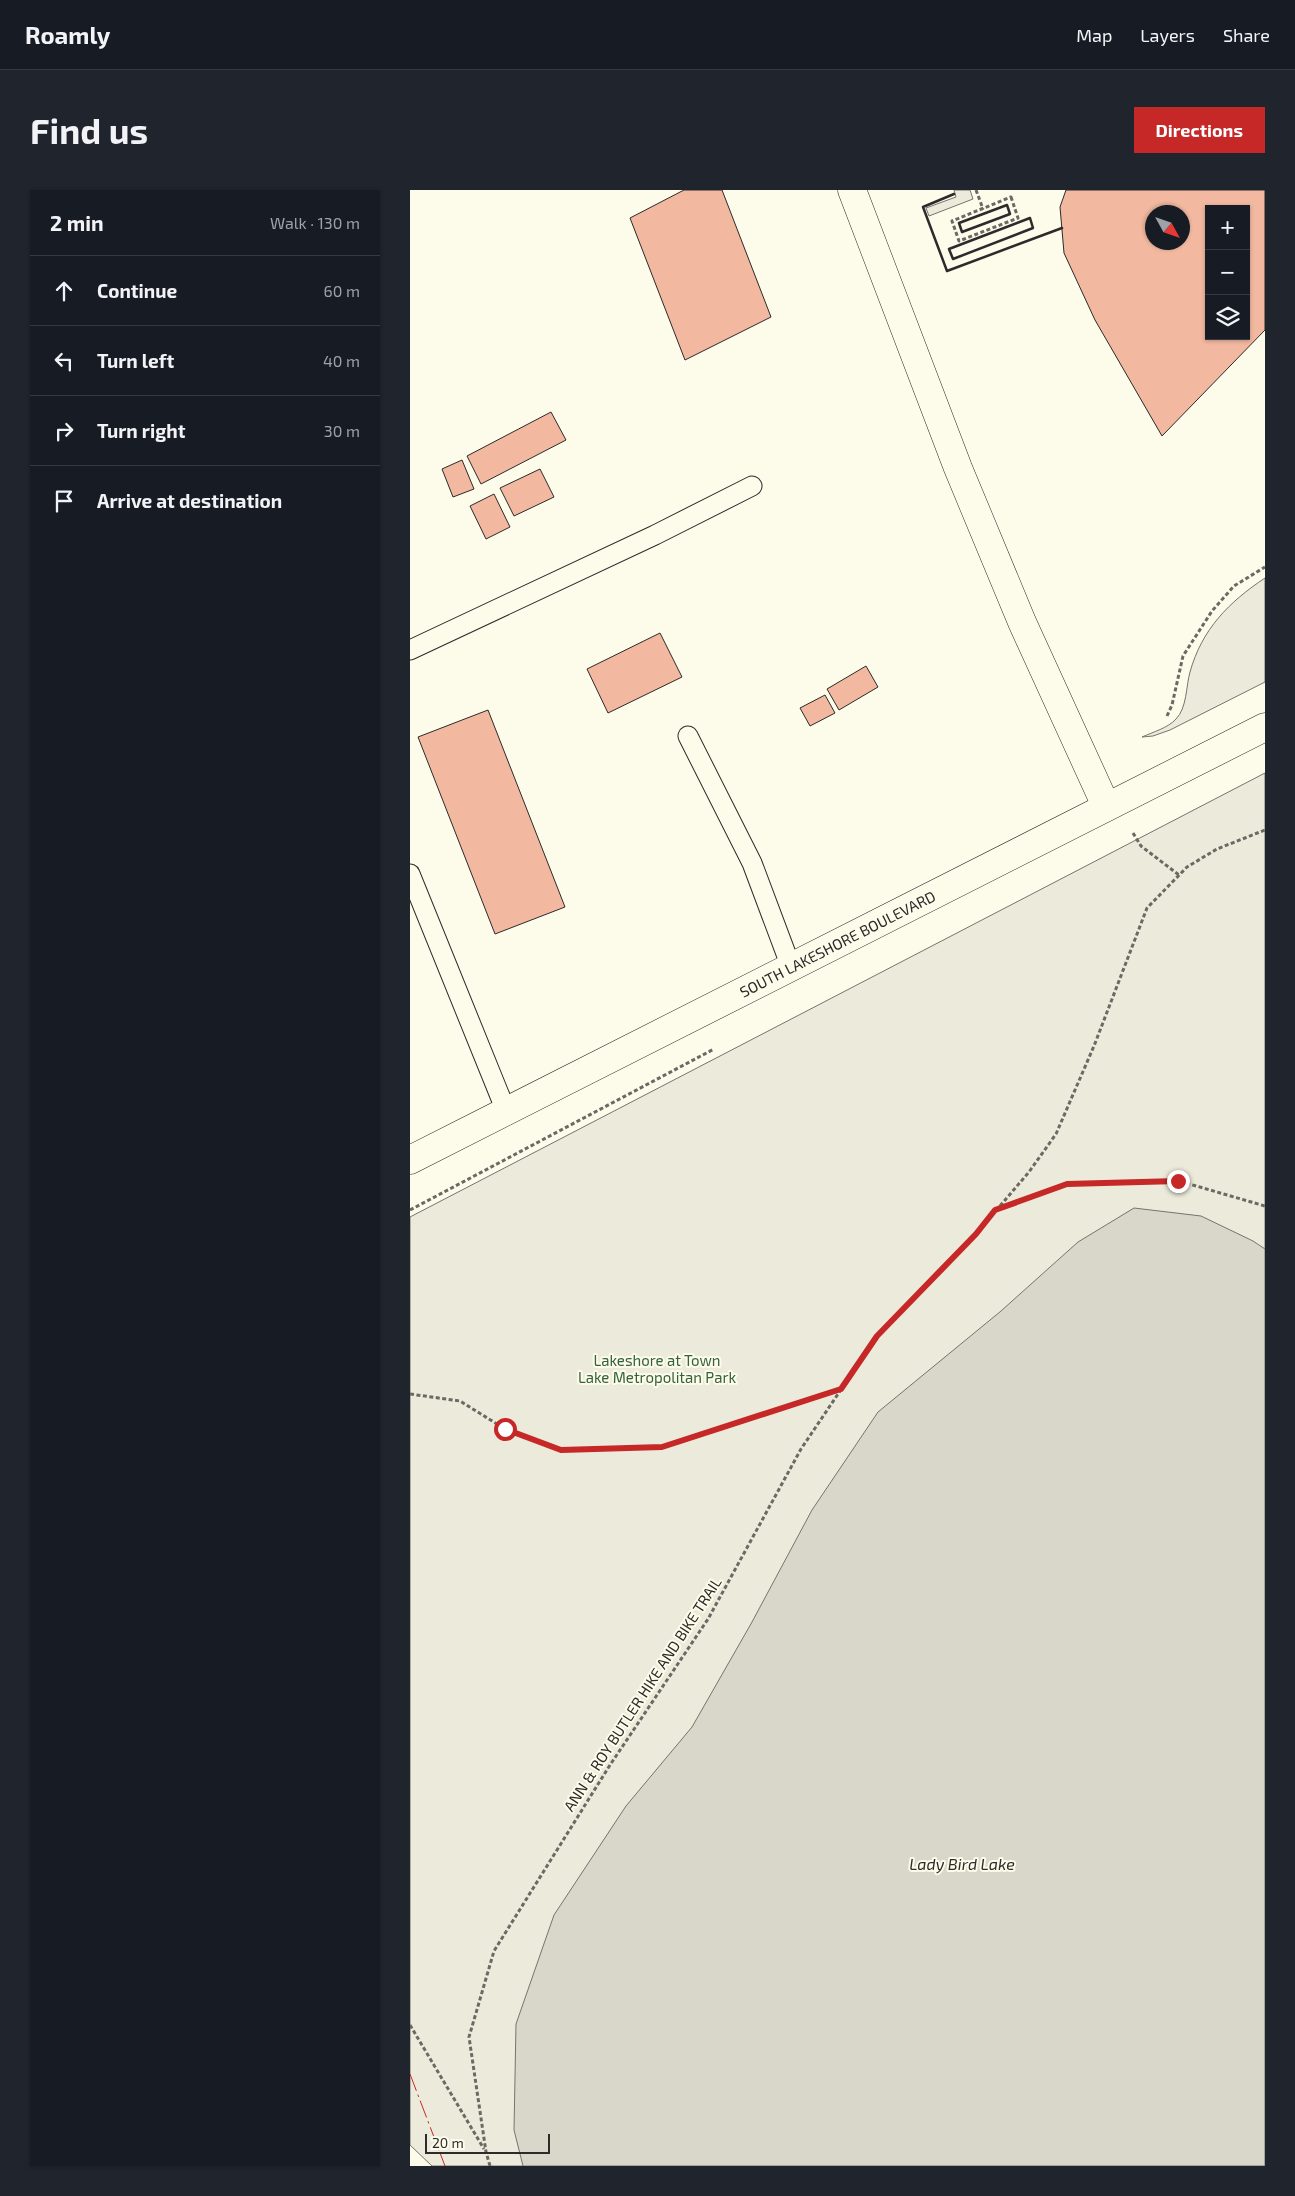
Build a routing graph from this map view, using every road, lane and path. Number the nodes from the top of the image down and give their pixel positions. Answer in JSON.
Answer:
{"nodes":[{"id":1,"x":852,"y":190,"type":"edge"},
{"id":2,"x":976,"y":190,"type":"edge"},
{"id":3,"x":982,"y":209,"type":"junction"},
{"id":4,"x":752,"y":486,"type":"dead end"},
{"id":5,"x":1265,"y":567,"type":"edge"},
{"id":6,"x":410,"y":650,"type":"edge"},
{"id":7,"x":1167,"y":716,"type":"dead end"},
{"id":8,"x":1265,"y":727,"type":"edge"},
{"id":9,"x":688,"y":736,"type":"dead end"},
{"id":10,"x":1106,"y":806,"type":"junction"},
{"id":11,"x":1265,"y":830,"type":"edge"},
{"id":12,"x":1132,"y":832,"type":"dead end"},
{"id":13,"x":410,"y":874,"type":"edge"},
{"id":14,"x":1179,"y":875,"type":"junction"},
{"id":15,"x":791,"y":967,"type":"junction"},
{"id":16,"x":506,"y":1111,"type":"junction"},
{"id":17,"x":410,"y":1160,"type":"edge"},
{"id":18,"x":1265,"y":1206,"type":"edge"},
{"id":19,"x":995,"y":1210,"type":"junction"},
{"id":20,"x":841,"y":1389,"type":"junction"},
{"id":21,"x":410,"y":1394,"type":"edge"},
{"id":22,"x":410,"y":2026,"type":"edge"},
{"id":23,"x":486,"y":2152,"type":"junction"},
{"id":24,"x":490,"y":2166,"type":"edge"}],
"edges":[{"from":1,"to":10,"type":"main road"},
{"from":2,"to":3,"type":"path"},
{"from":3,"to":3,"type":"path"},
{"from":4,"to":6,"type":"lane"},
{"from":5,"to":7,"type":"path"},
{"from":8,"to":10,"type":"main road","name":"SOUTH LAKESHORE BOULEVARD"},
{"from":9,"to":15,"type":"lane"},
{"from":10,"to":15,"type":"main road","name":"SOUTH LAKESHORE BOULEVARD"},
{"from":11,"to":14,"type":"path","name":"ANN & ROY BUTLER HIKE AND BIKE TRAIL"},
{"from":12,"to":14,"type":"path"},
{"from":13,"to":16,"type":"lane"},
{"from":14,"to":19,"type":"path","name":"ANN & ROY BUTLER HIKE AND BIKE TRAIL"},
{"from":15,"to":16,"type":"main road","name":"SOUTH LAKESHORE BOULEVARD"},
{"from":16,"to":17,"type":"main road","name":"SOUTH LAKESHORE BOULEVARD"},
{"from":18,"to":19,"type":"path"},
{"from":19,"to":20,"type":"path","name":"ANN & ROY BUTLER HIKE AND BIKE TRAIL"},
{"from":20,"to":21,"type":"path"},
{"from":20,"to":23,"type":"path","name":"ANN & ROY BUTLER HIKE AND BIKE TRAIL"},
{"from":22,"to":23,"type":"path"},
{"from":23,"to":24,"type":"path","name":"ANN & ROY BUTLER HIKE AND BIKE TRAIL"}]}
